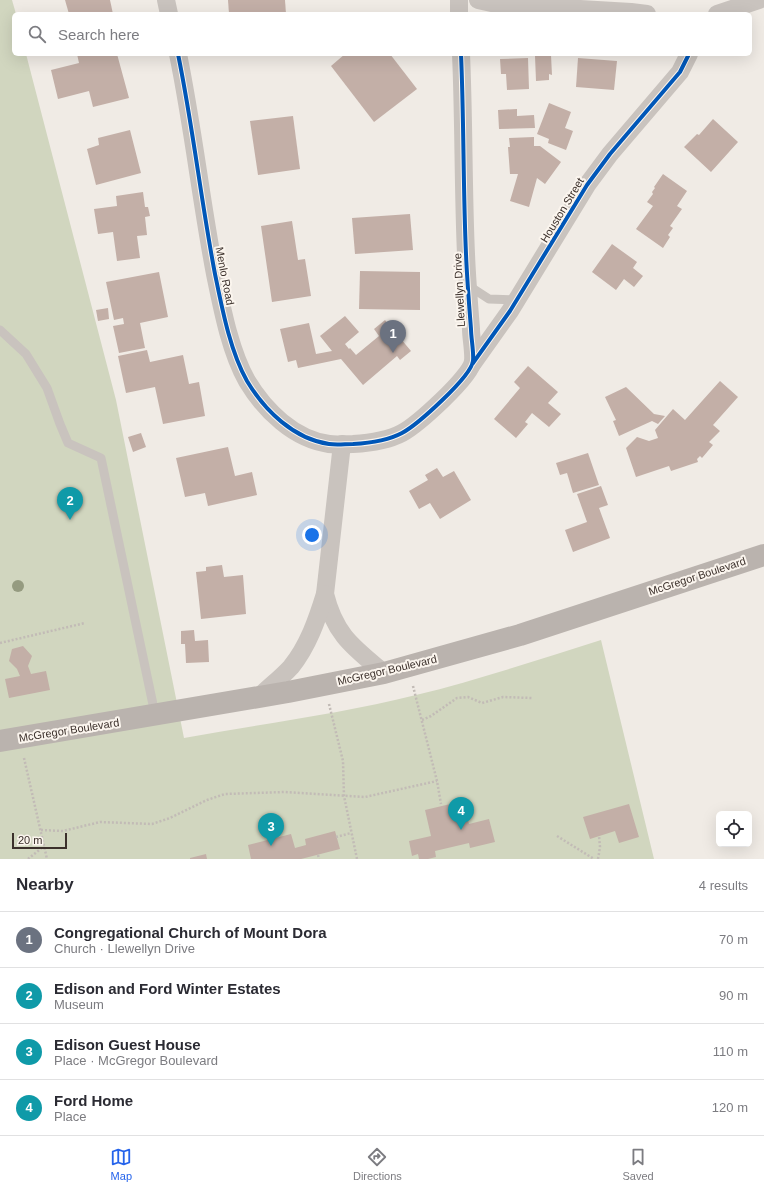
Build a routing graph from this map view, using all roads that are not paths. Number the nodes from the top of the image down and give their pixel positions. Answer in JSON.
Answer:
{"nodes":[{"id":1,"x":166,"y":0,"type":"edge"},
{"id":2,"x":459,"y":0,"type":"edge"},
{"id":3,"x":478,"y":0,"type":"edge"},
{"id":4,"x":759,"y":0,"type":"edge"},
{"id":5,"x":169,"y":12,"type":"edge"},
{"id":6,"x":460,"y":12,"type":"edge"},
{"id":7,"x":631,"y":12,"type":"edge"},
{"id":8,"x":723,"y":12,"type":"edge"},
{"id":9,"x":178,"y":56,"type":"edge"},
{"id":10,"x":461,"y":56,"type":"edge"},
{"id":11,"x":688,"y":56,"type":"edge"},
{"id":12,"x":469,"y":286,"type":"junction"},
{"id":13,"x":517,"y":300,"type":"junction"},
{"id":14,"x":0,"y":330,"type":"edge"},
{"id":15,"x":473,"y":362,"type":"junction"},
{"id":16,"x":342,"y":444,"type":"junction"},
{"id":17,"x":764,"y":555,"type":"edge"},
{"id":18,"x":325,"y":594,"type":"junction"},
{"id":19,"x":384,"y":673,"type":"junction"},
{"id":20,"x":259,"y":697,"type":"junction"},
{"id":21,"x":155,"y":715,"type":"junction"},
{"id":22,"x":0,"y":741,"type":"edge"}],
"edges":[{"from":1,"to":5,"type":"street"},
{"from":2,"to":6,"type":"street"},
{"from":3,"to":7,"type":"street"},
{"from":4,"to":8,"type":"street"},
{"from":9,"to":16,"type":"street","name":"Menlo Road"},
{"from":10,"to":12,"type":"street","name":"Llewellyn Drive"},
{"from":11,"to":13,"type":"street","name":"Houston Street"},
{"from":12,"to":13,"type":"lane"},
{"from":12,"to":15,"type":"street","name":"Llewellyn Drive"},
{"from":13,"to":15,"type":"street","name":"Houston Street"},
{"from":14,"to":21,"type":"lane"},
{"from":15,"to":16,"type":"street"},
{"from":16,"to":18,"type":"street"},
{"from":17,"to":19,"type":"main road","name":"McGregor Boulevard"},
{"from":18,"to":19,"type":"street"},
{"from":18,"to":20,"type":"street"},
{"from":19,"to":20,"type":"main road","name":"McGregor Boulevard"},
{"from":20,"to":21,"type":"main road","name":"McGregor Boulevard"},
{"from":21,"to":22,"type":"main road","name":"McGregor Boulevard"}]}
